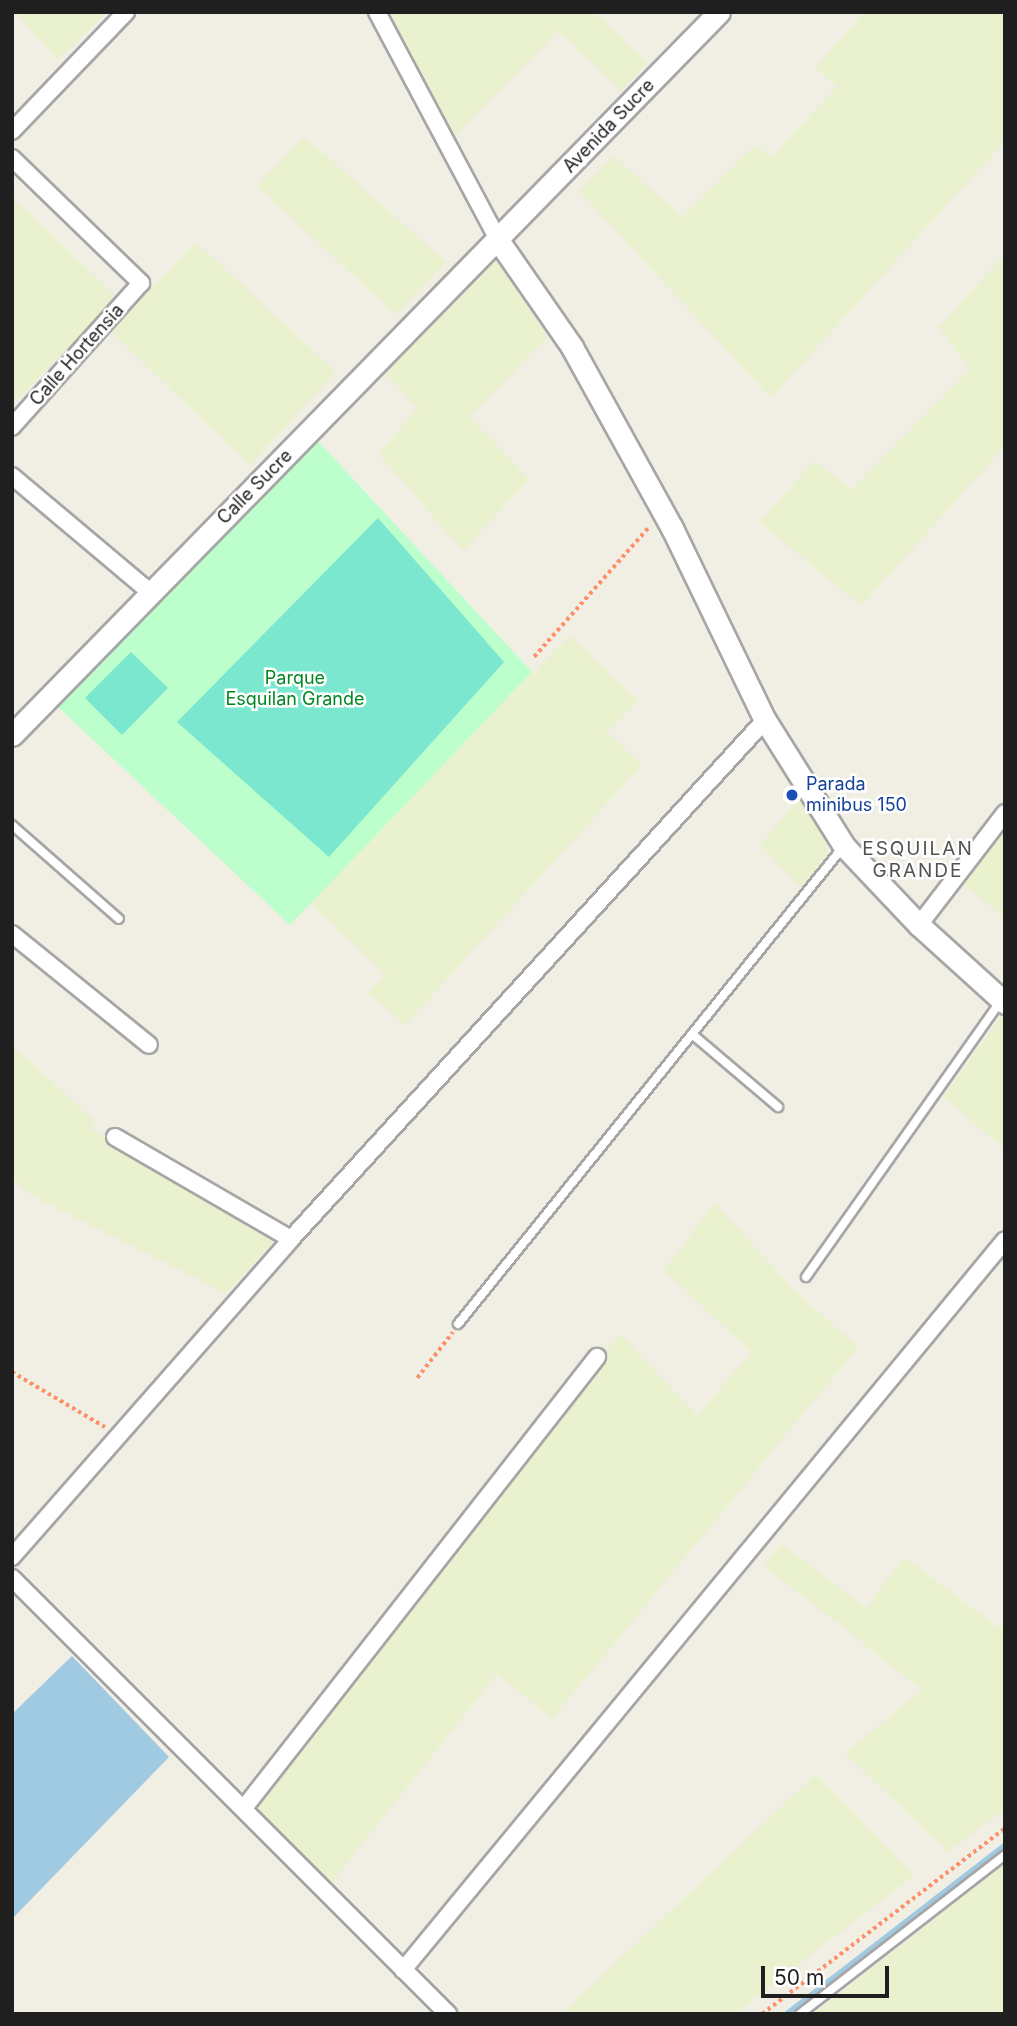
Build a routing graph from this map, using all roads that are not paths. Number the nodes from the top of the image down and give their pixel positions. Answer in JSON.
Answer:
{"nodes":[{"id":1,"x":126,"y":12,"type":"edge"},
{"id":2,"x":377,"y":12,"type":"edge"},
{"id":3,"x":719,"y":12,"type":"edge"},
{"id":4,"x":14,"y":127,"type":"edge"},
{"id":5,"x":12,"y":158,"type":"edge"},
{"id":6,"x":498,"y":240,"type":"junction"},
{"id":7,"x":12,"y":427,"type":"edge"},
{"id":8,"x":12,"y":476,"type":"edge"},
{"id":9,"x":150,"y":593,"type":"junction"},
{"id":10,"x":765,"y":720,"type":"junction"},
{"id":11,"x":12,"y":735,"type":"edge"},
{"id":12,"x":1005,"y":813,"type":"edge"},
{"id":13,"x":12,"y":825,"type":"edge"},
{"id":14,"x":844,"y":846,"type":"junction"},
{"id":15,"x":119,"y":919,"type":"dead end"},
{"id":16,"x":919,"y":925,"type":"junction"},
{"id":17,"x":12,"y":934,"type":"edge"},
{"id":18,"x":1003,"y":1002,"type":"edge"},
{"id":19,"x":692,"y":1034,"type":"junction"},
{"id":20,"x":149,"y":1045,"type":"dead end"},
{"id":21,"x":778,"y":1107,"type":"dead end"},
{"id":22,"x":115,"y":1137,"type":"dead end"},
{"id":23,"x":291,"y":1239,"type":"junction"},
{"id":24,"x":1005,"y":1240,"type":"edge"},
{"id":25,"x":806,"y":1277,"type":"dead end"},
{"id":26,"x":458,"y":1324,"type":"road end"},
{"id":27,"x":597,"y":1357,"type":"dead end"},
{"id":28,"x":13,"y":1552,"type":"edge"},
{"id":29,"x":12,"y":1578,"type":"edge"},
{"id":30,"x":244,"y":1808,"type":"junction"},
{"id":31,"x":1005,"y":1855,"type":"edge"},
{"id":32,"x":403,"y":1970,"type":"junction"},
{"id":33,"x":448,"y":2014,"type":"edge"},
{"id":34,"x":800,"y":2014,"type":"edge"}],
"edges":[{"from":1,"to":4,"type":"street"},
{"from":2,"to":6,"type":"street"},
{"from":3,"to":6,"type":"street","name":"Avenida Sucre"},
{"from":5,"to":7,"type":"street","name":"Calle Hortensia"},
{"from":6,"to":9,"type":"street","name":"Calle Sucre"},
{"from":6,"to":10,"type":"street"},
{"from":8,"to":9,"type":"street"},
{"from":9,"to":11,"type":"street","name":"Calle Sucre"},
{"from":10,"to":14,"type":"street"},
{"from":10,"to":23,"type":"street"},
{"from":12,"to":16,"type":"street"},
{"from":13,"to":15,"type":"lane"},
{"from":14,"to":16,"type":"street"},
{"from":14,"to":19,"type":"lane"},
{"from":16,"to":18,"type":"street"},
{"from":17,"to":20,"type":"street"},
{"from":18,"to":25,"type":"lane"},
{"from":19,"to":21,"type":"lane"},
{"from":19,"to":26,"type":"lane"},
{"from":22,"to":23,"type":"street"},
{"from":23,"to":28,"type":"street"},
{"from":24,"to":32,"type":"street"},
{"from":27,"to":30,"type":"street"},
{"from":29,"to":30,"type":"street"},
{"from":30,"to":32,"type":"street"},
{"from":31,"to":34,"type":"lane"},
{"from":32,"to":33,"type":"street"}]}
